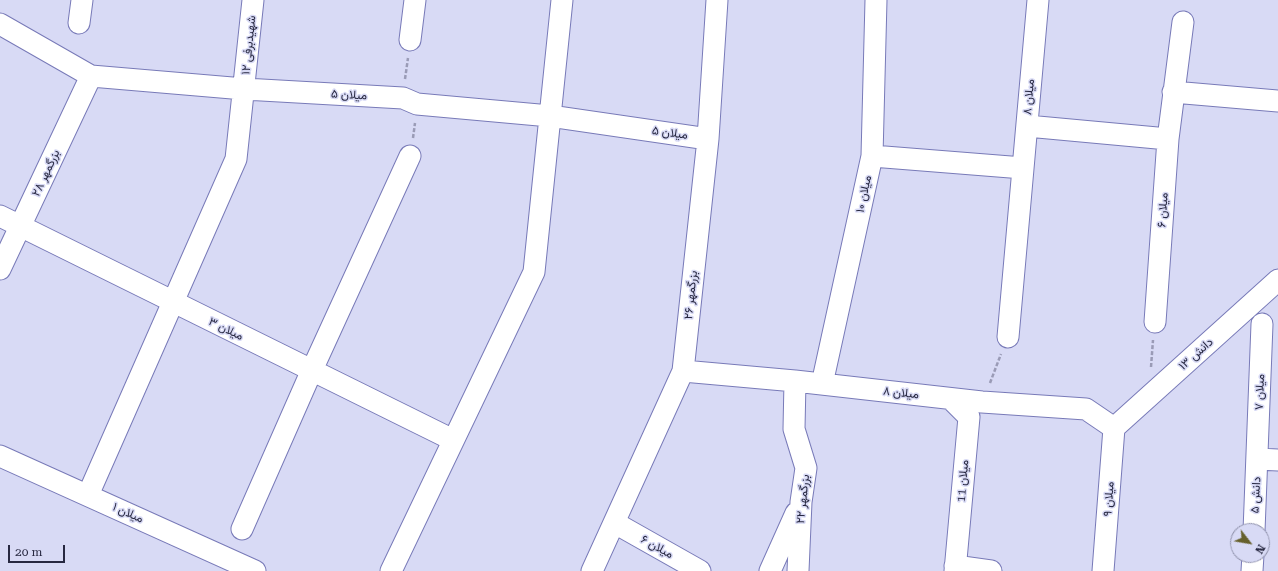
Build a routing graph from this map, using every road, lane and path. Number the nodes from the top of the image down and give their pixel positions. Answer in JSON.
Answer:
{"nodes":[{"id":1,"x":82,"y":0,"type":"edge"},
{"id":2,"x":253,"y":0,"type":"edge"},
{"id":3,"x":414,"y":0,"type":"edge"},
{"id":4,"x":562,"y":0,"type":"edge"},
{"id":5,"x":717,"y":0,"type":"edge"},
{"id":6,"x":876,"y":0,"type":"edge"},
{"id":7,"x":1038,"y":0,"type":"edge"},
{"id":8,"x":1183,"y":22,"type":"dead end"},
{"id":9,"x":79,"y":23,"type":"dead end"},
{"id":10,"x":0,"y":24,"type":"edge"},
{"id":11,"x":410,"y":40,"type":"joint"},
{"id":12,"x":91,"y":76,"type":"junction"},
{"id":13,"x":244,"y":89,"type":"junction"},
{"id":14,"x":1173,"y":92,"type":"junction"},
{"id":15,"x":410,"y":101,"type":"junction"},
{"id":16,"x":1278,"y":101,"type":"edge"},
{"id":17,"x":550,"y":116,"type":"junction"},
{"id":18,"x":1027,"y":126,"type":"junction"},
{"id":19,"x":708,"y":139,"type":"junction"},
{"id":20,"x":1168,"y":139,"type":"junction"},
{"id":21,"x":410,"y":156,"type":"joint"},
{"id":22,"x":872,"y":156,"type":"junction"},
{"id":23,"x":1023,"y":168,"type":"junction"},
{"id":24,"x":0,"y":216,"type":"edge"},
{"id":25,"x":21,"y":226,"type":"junction"},
{"id":26,"x":0,"y":269,"type":"edge"},
{"id":27,"x":1278,"y":280,"type":"edge"},
{"id":28,"x":173,"y":302,"type":"junction"},
{"id":29,"x":1155,"y":322,"type":"joint"},
{"id":30,"x":1262,"y":324,"type":"dead end"},
{"id":31,"x":1008,"y":337,"type":"joint"},
{"id":32,"x":312,"y":370,"type":"junction"},
{"id":33,"x":683,"y":371,"type":"junction"},
{"id":34,"x":796,"y":381,"type":"junction"},
{"id":35,"x":822,"y":384,"type":"junction"},
{"id":36,"x":1148,"y":398,"type":"junction"},
{"id":37,"x":951,"y":399,"type":"junction"},
{"id":38,"x":982,"y":402,"type":"junction"},
{"id":39,"x":1114,"y":428,"type":"junction"},
{"id":40,"x":453,"y":440,"type":"junction"},
{"id":41,"x":0,"y":456,"type":"edge"},
{"id":42,"x":1258,"y":459,"type":"junction"},
{"id":43,"x":1278,"y":460,"type":"edge"},
{"id":44,"x":88,"y":495,"type":"junction"},
{"id":45,"x":801,"y":502,"type":"junction"},
{"id":46,"x":615,"y":523,"type":"junction"},
{"id":47,"x":1254,"y":523,"type":"edge"},
{"id":48,"x":242,"y":529,"type":"dead end"},
{"id":49,"x":955,"y":569,"type":"edge"},
{"id":50,"x":255,"y":571,"type":"edge"},
{"id":51,"x":391,"y":571,"type":"edge"},
{"id":52,"x":592,"y":571,"type":"edge"},
{"id":53,"x":700,"y":571,"type":"edge"},
{"id":54,"x":770,"y":571,"type":"edge"},
{"id":55,"x":798,"y":571,"type":"edge"},
{"id":56,"x":991,"y":571,"type":"edge"},
{"id":57,"x":1103,"y":571,"type":"edge"}],
"edges":[{"from":1,"to":9,"type":"street"},
{"from":2,"to":13,"type":"street","name":"شهیدبرفی ۱۲"},
{"from":3,"to":11,"type":"street"},
{"from":4,"to":17,"type":"street"},
{"from":5,"to":19,"type":"street","name":"بزرگمهر ۲۶"},
{"from":6,"to":22,"type":"street","name":"میلان ۱۰"},
{"from":7,"to":18,"type":"street","name":"میلان ۸"},
{"from":8,"to":14,"type":"street","name":"میلان ۶"},
{"from":10,"to":12,"type":"street","name":"میلان ۵"},
{"from":11,"to":15,"type":"path"},
{"from":12,"to":13,"type":"street","name":"میلان ۵"},
{"from":12,"to":25,"type":"street","name":"بزرگمهر ۲۸"},
{"from":13,"to":15,"type":"street","name":"میلان ۵"},
{"from":13,"to":28,"type":"street","name":"شهیدبرفی ۱۲"},
{"from":14,"to":16,"type":"street"},
{"from":14,"to":20,"type":"street","name":"میلان ۶"},
{"from":15,"to":17,"type":"street","name":"میلان ۵"},
{"from":15,"to":21,"type":"path"},
{"from":17,"to":19,"type":"street","name":"میلان ۵"},
{"from":17,"to":40,"type":"street"},
{"from":18,"to":20,"type":"street"},
{"from":18,"to":23,"type":"street","name":"میلان ۸"},
{"from":19,"to":33,"type":"street","name":"بزرگمهر ۲۶"},
{"from":20,"to":29,"type":"street","name":"میلان ۶"},
{"from":21,"to":32,"type":"street"},
{"from":22,"to":23,"type":"street"},
{"from":22,"to":35,"type":"street","name":"میلان ۱۰"},
{"from":23,"to":31,"type":"street","name":"میلان ۸"},
{"from":24,"to":25,"type":"street","name":"میلان ۳"},
{"from":25,"to":26,"type":"street","name":"بزرگمهر ۲۸"},
{"from":25,"to":28,"type":"street","name":"میلان ۳"},
{"from":27,"to":36,"type":"street","name":"دانش ۱۳"},
{"from":28,"to":32,"type":"street","name":"میلان ۳"},
{"from":28,"to":44,"type":"street","name":"شهیدبرفی ۱۲"},
{"from":29,"to":36,"type":"path"},
{"from":30,"to":42,"type":"street","name":"میلان ۷"},
{"from":31,"to":38,"type":"path"},
{"from":32,"to":40,"type":"street","name":"میلان ۳"},
{"from":32,"to":48,"type":"street"},
{"from":33,"to":34,"type":"street","name":"میلان ۸"},
{"from":33,"to":46,"type":"street","name":"بزرگمهر ۲۶"},
{"from":34,"to":35,"type":"street","name":"میلان ۸"},
{"from":34,"to":45,"type":"street","name":"بزرگمهر ۲۲"},
{"from":35,"to":37,"type":"street","name":"میلان ۸"},
{"from":36,"to":39,"type":"street","name":"دانش ۱۳"},
{"from":37,"to":38,"type":"street","name":"میلان ۸"},
{"from":37,"to":49,"type":"street","name":"میلان 11"},
{"from":38,"to":39,"type":"street","name":"میلان ۸"},
{"from":39,"to":57,"type":"street","name":"میلان ۹"},
{"from":40,"to":51,"type":"street"},
{"from":41,"to":44,"type":"street","name":"میلان ۱"},
{"from":42,"to":43,"type":"street"},
{"from":42,"to":47,"type":"street","name":"دانش ۵"},
{"from":44,"to":50,"type":"street","name":"میلان ۱"},
{"from":45,"to":54,"type":"street"},
{"from":45,"to":55,"type":"street","name":"بزرگمهر ۲۲"},
{"from":46,"to":52,"type":"street","name":"بزرگمهر ۲۶"},
{"from":46,"to":53,"type":"street","name":"میلان ۶"},
{"from":49,"to":56,"type":"street"}]}
